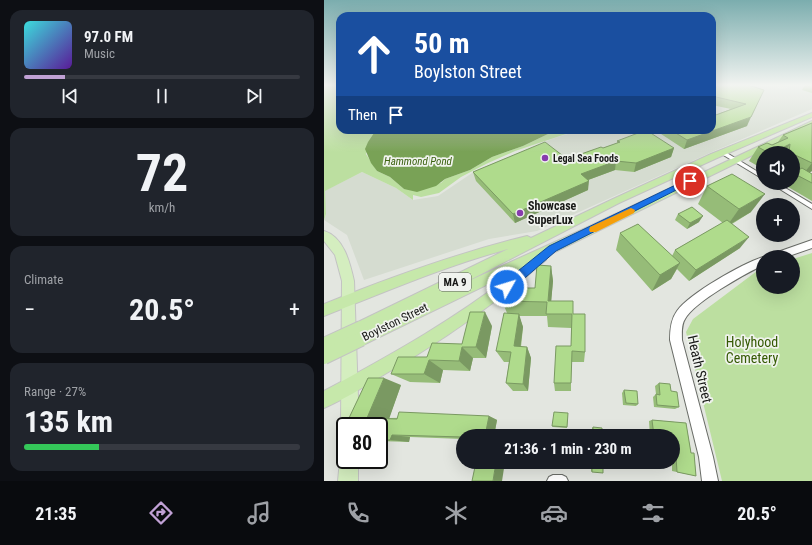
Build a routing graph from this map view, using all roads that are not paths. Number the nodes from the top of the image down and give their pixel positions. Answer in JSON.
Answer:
{"nodes":[{"id":1,"x":812,"y":115,"type":"edge"},
{"id":2,"x":811,"y":124,"type":"edge"},
{"id":3,"x":722,"y":152,"type":"junction"},
{"id":4,"x":735,"y":160,"type":"junction"},
{"id":5,"x":756,"y":173,"type":"edge"},
{"id":6,"x":784,"y":190,"type":"edge"},
{"id":7,"x":812,"y":207,"type":"edge"},
{"id":8,"x":549,"y":234,"type":"junction"},
{"id":9,"x":324,"y":235,"type":"edge"},
{"id":10,"x":812,"y":244,"type":"edge"},
{"id":11,"x":552,"y":248,"type":"junction"},
{"id":12,"x":795,"y":250,"type":"edge"},
{"id":13,"x":756,"y":265,"type":"edge"},
{"id":14,"x":349,"y":299,"type":"junction"},
{"id":15,"x":324,"y":310,"type":"edge"},
{"id":16,"x":361,"y":333,"type":"junction"},
{"id":17,"x":324,"y":345,"type":"edge"},
{"id":18,"x":324,"y":357,"type":"edge"},
{"id":19,"x":350,"y":386,"type":"junction"},
{"id":20,"x":324,"y":400,"type":"edge"},
{"id":21,"x":350,"y":417,"type":"edge"},
{"id":22,"x":349,"y":469,"type":"edge"},
{"id":23,"x":348,"y":481,"type":"edge"},
{"id":24,"x":553,"y":481,"type":"edge"},
{"id":25,"x":562,"y":481,"type":"edge"},
{"id":26,"x":710,"y":481,"type":"edge"}],
"edges":[{"from":1,"to":3,"type":"highway","name":"Boylston Street","number":"MA 9"},
{"from":2,"to":4,"type":"highway","name":"Boylston Street","number":"MA 9"},
{"from":3,"to":4,"type":"street"},
{"from":3,"to":8,"type":"highway","name":"Boylston Street","number":"MA 9"},
{"from":4,"to":5,"type":"street"},
{"from":4,"to":11,"type":"highway","name":"Boylston Street","number":"MA 9"},
{"from":6,"to":7,"type":"street"},
{"from":8,"to":14,"type":"highway"},
{"from":8,"to":16,"type":"highway","name":"Boylston Street","number":"MA 9"},
{"from":9,"to":14,"type":"main road"},
{"from":10,"to":12,"type":"street"},
{"from":11,"to":16,"type":"highway","name":"Boylston Street","number":"MA 9"},
{"from":11,"to":19,"type":"highway"},
{"from":13,"to":26,"type":"street","name":"Heath Street"},
{"from":14,"to":15,"type":"highway"},
{"from":14,"to":19,"type":"main road"},
{"from":16,"to":17,"type":"highway","name":"Boylston Street","number":"MA 9","bridge":true},
{"from":16,"to":18,"type":"highway","name":"Boylston Street","number":"MA 9","bridge":true},
{"from":19,"to":20,"type":"highway"},
{"from":19,"to":21,"type":"main road"},
{"from":22,"to":23,"type":"main road"},
{"from":24,"to":25,"type":"street"}]}
